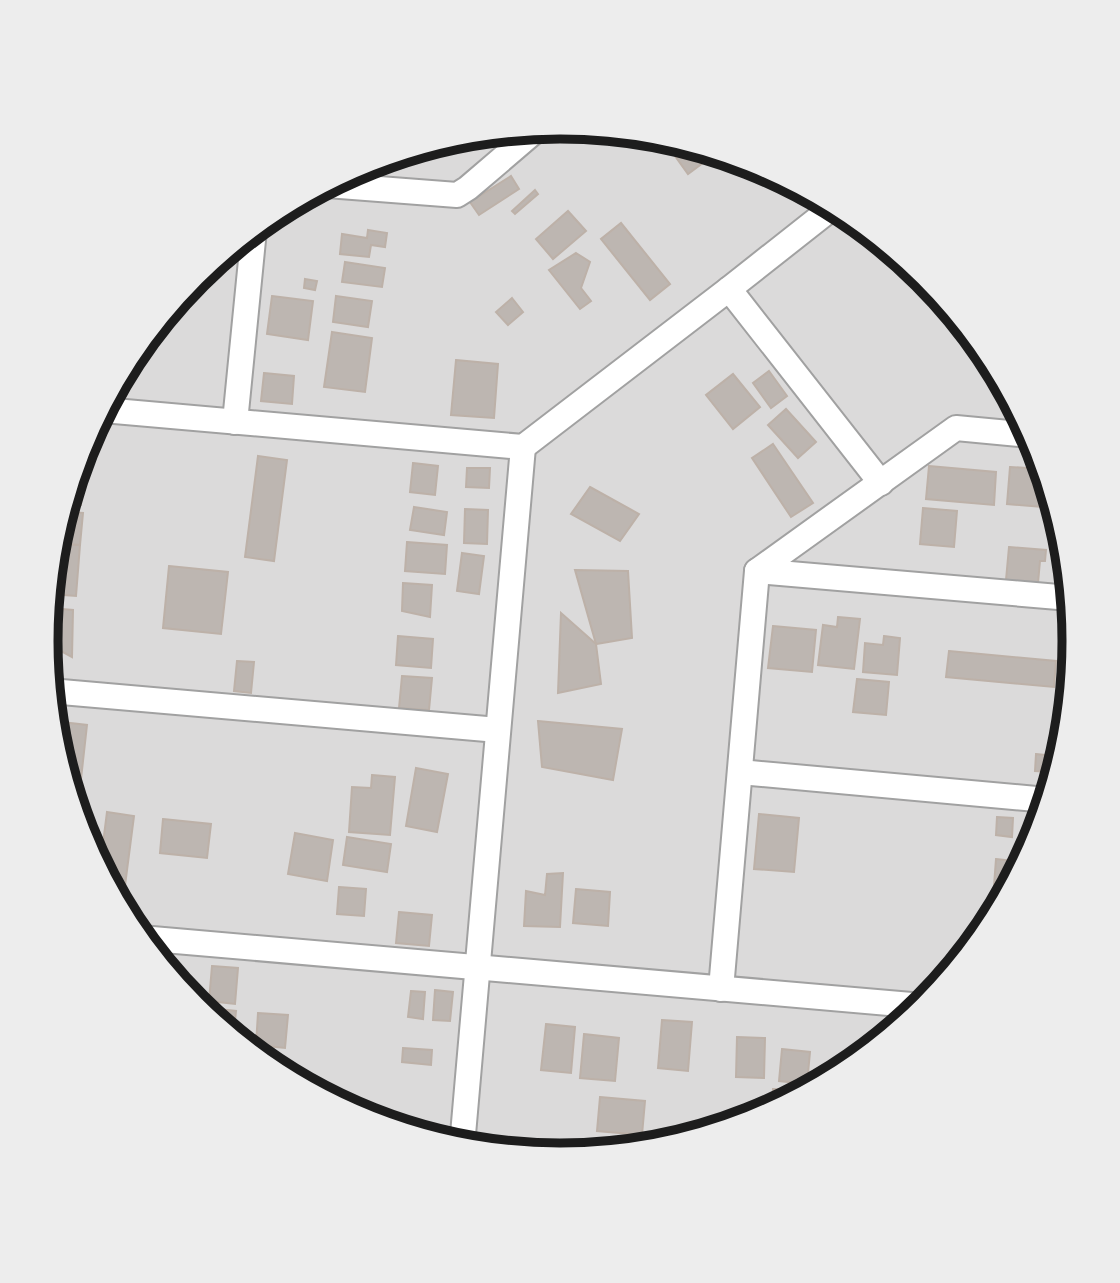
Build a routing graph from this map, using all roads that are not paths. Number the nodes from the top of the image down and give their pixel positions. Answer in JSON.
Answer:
{"nodes":[{"id":1,"x":524,"y":140,"type":"edge"},
{"id":2,"x":346,"y":187,"type":"edge"},
{"id":3,"x":823,"y":215,"type":"edge"},
{"id":4,"x":253,"y":244,"type":"edge"},
{"id":5,"x":729,"y":289,"type":"junction"},
{"id":6,"x":114,"y":411,"type":"edge"},
{"id":7,"x":235,"y":422,"type":"junction"},
{"id":8,"x":1017,"y":434,"type":"edge"},
{"id":9,"x":523,"y":447,"type":"junction"},
{"id":10,"x":881,"y":483,"type":"junction"},
{"id":11,"x":757,"y":571,"type":"junction"},
{"id":12,"x":1060,"y":597,"type":"edge"},
{"id":13,"x":61,"y":692,"type":"edge"},
{"id":14,"x":498,"y":730,"type":"junction"},
{"id":15,"x":740,"y":772,"type":"junction"},
{"id":16,"x":1037,"y":799,"type":"edge"},
{"id":17,"x":156,"y":939,"type":"edge"},
{"id":18,"x":478,"y":968,"type":"junction"},
{"id":19,"x":721,"y":989,"type":"junction"},
{"id":20,"x":907,"y":1005,"type":"edge"},
{"id":21,"x":463,"y":1134,"type":"edge"}],
"edges":[{"from":1,"to":2,"type":"street"},
{"from":3,"to":5,"type":"street"},
{"from":4,"to":7,"type":"street"},
{"from":5,"to":9,"type":"street"},
{"from":5,"to":10,"type":"street"},
{"from":6,"to":7,"type":"street"},
{"from":7,"to":9,"type":"street"},
{"from":8,"to":10,"type":"street"},
{"from":9,"to":14,"type":"street"},
{"from":10,"to":11,"type":"street"},
{"from":11,"to":12,"type":"street"},
{"from":11,"to":15,"type":"street"},
{"from":13,"to":14,"type":"street"},
{"from":14,"to":18,"type":"street"},
{"from":15,"to":16,"type":"street"},
{"from":15,"to":19,"type":"street"},
{"from":17,"to":18,"type":"street"},
{"from":18,"to":19,"type":"street"},
{"from":18,"to":21,"type":"street"},
{"from":19,"to":20,"type":"street"}]}
